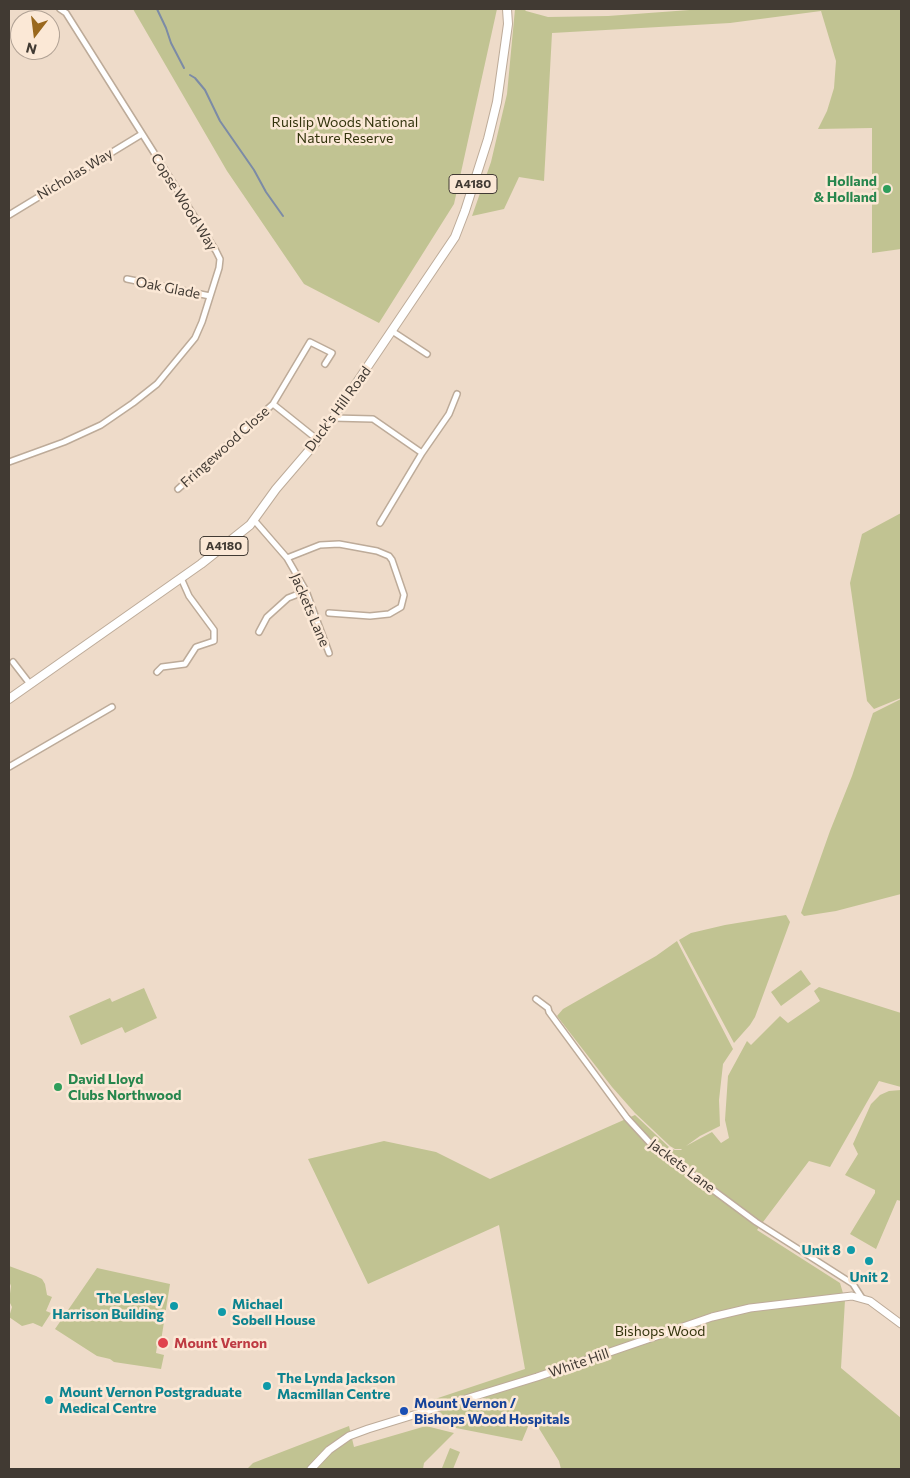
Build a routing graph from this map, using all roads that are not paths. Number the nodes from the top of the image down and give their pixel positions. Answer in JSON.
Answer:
{"nodes":[{"id":1,"x":60,"y":9,"type":"edge"},
{"id":2,"x":507,"y":9,"type":"edge"},
{"id":3,"x":142,"y":134,"type":"junction"},
{"id":4,"x":9,"y":214,"type":"edge"},
{"id":5,"x":127,"y":279,"type":"dead end"},
{"id":6,"x":210,"y":296,"type":"junction"},
{"id":7,"x":392,"y":332,"type":"junction"},
{"id":8,"x":427,"y":354,"type":"dead end"},
{"id":9,"x":325,"y":364,"type":"dead end"},
{"id":10,"x":457,"y":394,"type":"dead end"},
{"id":11,"x":273,"y":404,"type":"junction"},
{"id":12,"x":334,"y":418,"type":"junction"},
{"id":13,"x":318,"y":440,"type":"junction"},
{"id":14,"x":422,"y":452,"type":"junction"},
{"id":15,"x":9,"y":462,"type":"edge"},
{"id":16,"x":178,"y":490,"type":"dead end"},
{"id":17,"x":254,"y":520,"type":"junction"},
{"id":18,"x":380,"y":523,"type":"dead end"},
{"id":19,"x":287,"y":558,"type":"junction"},
{"id":20,"x":181,"y":578,"type":"junction"},
{"id":21,"x":306,"y":591,"type":"junction"},
{"id":22,"x":329,"y":613,"type":"dead end"},
{"id":23,"x":259,"y":632,"type":"dead end"},
{"id":24,"x":329,"y":653,"type":"dead end"},
{"id":25,"x":14,"y":662,"type":"dead end"},
{"id":26,"x":157,"y":672,"type":"dead end"},
{"id":27,"x":30,"y":684,"type":"junction"},
{"id":28,"x":9,"y":699,"type":"edge"},
{"id":29,"x":112,"y":707,"type":"dead end"},
{"id":30,"x":9,"y":759,"type":"edge"},
{"id":31,"x":11,"y":766,"type":"edge"},
{"id":32,"x":536,"y":999,"type":"dead end"},
{"id":33,"x":862,"y":1298,"type":"junction"},
{"id":34,"x":901,"y":1324,"type":"edge"},
{"id":35,"x":311,"y":1469,"type":"edge"}],
"edges":[{"from":1,"to":3,"type":"street","name":"Copse Wood Way"},
{"from":2,"to":7,"type":"main road","name":"Duck's Hill Road","number":"A4180"},
{"from":3,"to":4,"type":"street","name":"Nicholas Way"},
{"from":3,"to":6,"type":"street","name":"Copse Wood Way"},
{"from":5,"to":6,"type":"street","name":"Oak Glade"},
{"from":6,"to":15,"type":"street","name":"Copse Wood Way"},
{"from":7,"to":8,"type":"street"},
{"from":7,"to":12,"type":"main road","name":"Duck's Hill Road","number":"A4180"},
{"from":9,"to":11,"type":"street","name":"Fringewood Close"},
{"from":10,"to":14,"type":"street"},
{"from":11,"to":13,"type":"street","name":"Fringewood Close"},
{"from":11,"to":16,"type":"street","name":"Fringewood Close"},
{"from":12,"to":13,"type":"main road","name":"Duck's Hill Road","number":"A4180"},
{"from":12,"to":14,"type":"street"},
{"from":13,"to":17,"type":"main road","name":"Duck's Hill Road","number":"A4180"},
{"from":14,"to":18,"type":"street"},
{"from":17,"to":19,"type":"street","name":"Jackets Lane"},
{"from":17,"to":20,"type":"main road","name":"Duck's Hill Road","number":"A4180"},
{"from":19,"to":21,"type":"street","name":"Jackets Lane"},
{"from":19,"to":22,"type":"street"},
{"from":20,"to":26,"type":"street"},
{"from":20,"to":27,"type":"main road","name":"Duck's Hill Road","number":"A4180"},
{"from":21,"to":23,"type":"street"},
{"from":21,"to":24,"type":"street","name":"Jackets Lane"},
{"from":25,"to":27,"type":"street"},
{"from":27,"to":28,"type":"main road","name":"Duck's Hill Road","number":"A4180"},
{"from":29,"to":31,"type":"street"},
{"from":30,"to":31,"type":"street"},
{"from":32,"to":33,"type":"street","name":"Jackets Lane"},
{"from":33,"to":34,"type":"street"},
{"from":33,"to":35,"type":"street","name":"White Hill"}]}
